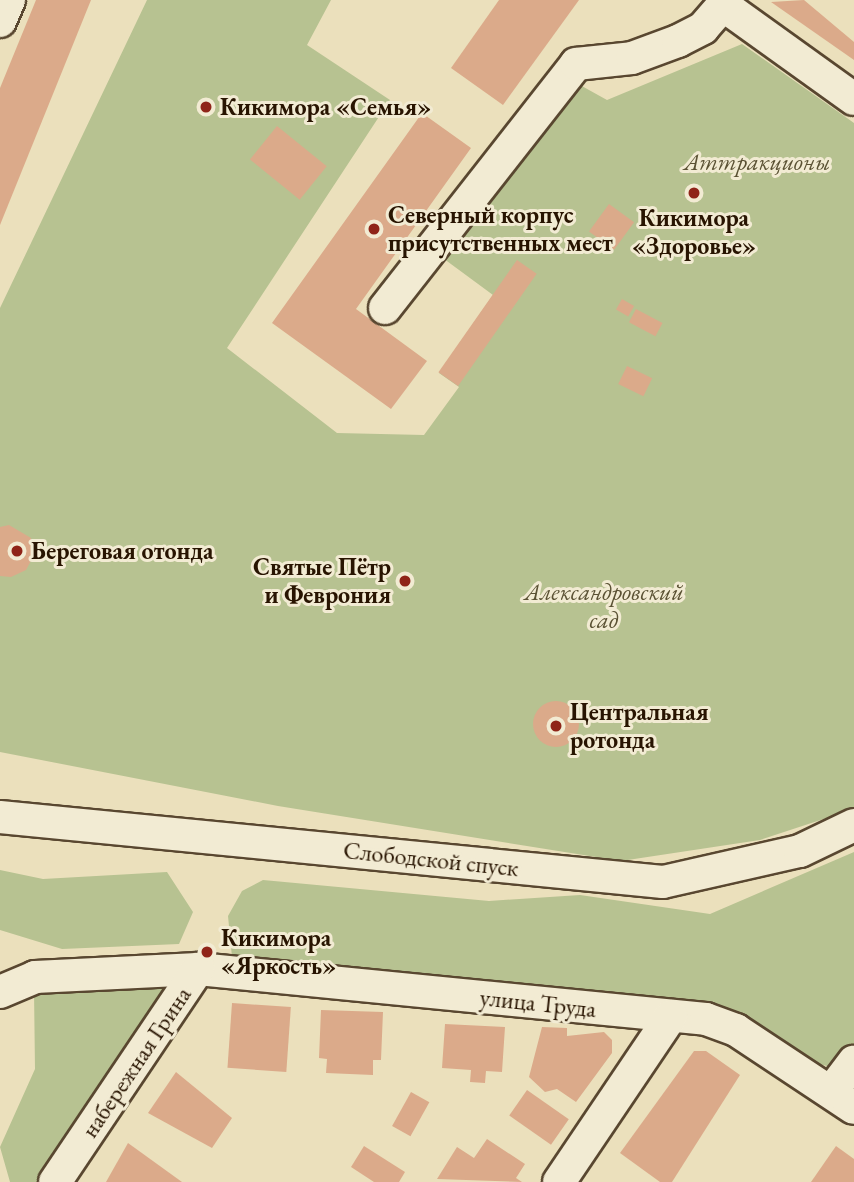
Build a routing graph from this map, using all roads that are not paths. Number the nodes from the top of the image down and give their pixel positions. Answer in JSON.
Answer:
{"nodes":[{"id":1,"x":9,"y":0,"type":"edge"},
{"id":2,"x":725,"y":3,"type":"edge"},
{"id":3,"x":0,"y":21,"type":"edge"},
{"id":4,"x":854,"y":99,"type":"edge"},
{"id":5,"x":385,"y":308,"type":"dead end"},
{"id":6,"x":0,"y":817,"type":"edge"},
{"id":7,"x":854,"y":825,"type":"edge"},
{"id":8,"x":198,"y":969,"type":"junction"},
{"id":9,"x":0,"y":992,"type":"edge"},
{"id":10,"x":671,"y":1016,"type":"junction"},
{"id":11,"x":854,"y":1062,"type":"edge"},
{"id":12,"x":843,"y":1100,"type":"edge"},
{"id":13,"x":55,"y":1182,"type":"edge"},
{"id":14,"x":559,"y":1182,"type":"edge"}],
"edges":[{"from":1,"to":3,"type":"street"},
{"from":2,"to":4,"type":"street"},
{"from":2,"to":5,"type":"street"},
{"from":6,"to":7,"type":"street","name":"Слободской спуск"},
{"from":8,"to":9,"type":"street","name":"набережная Грина"},
{"from":8,"to":10,"type":"street","name":"улица Труда"},
{"from":8,"to":13,"type":"street","name":"набережная Грина"},
{"from":10,"to":12,"type":"street","name":"улица Труда"},
{"from":10,"to":14,"type":"street"},
{"from":11,"to":12,"type":"street"}]}
